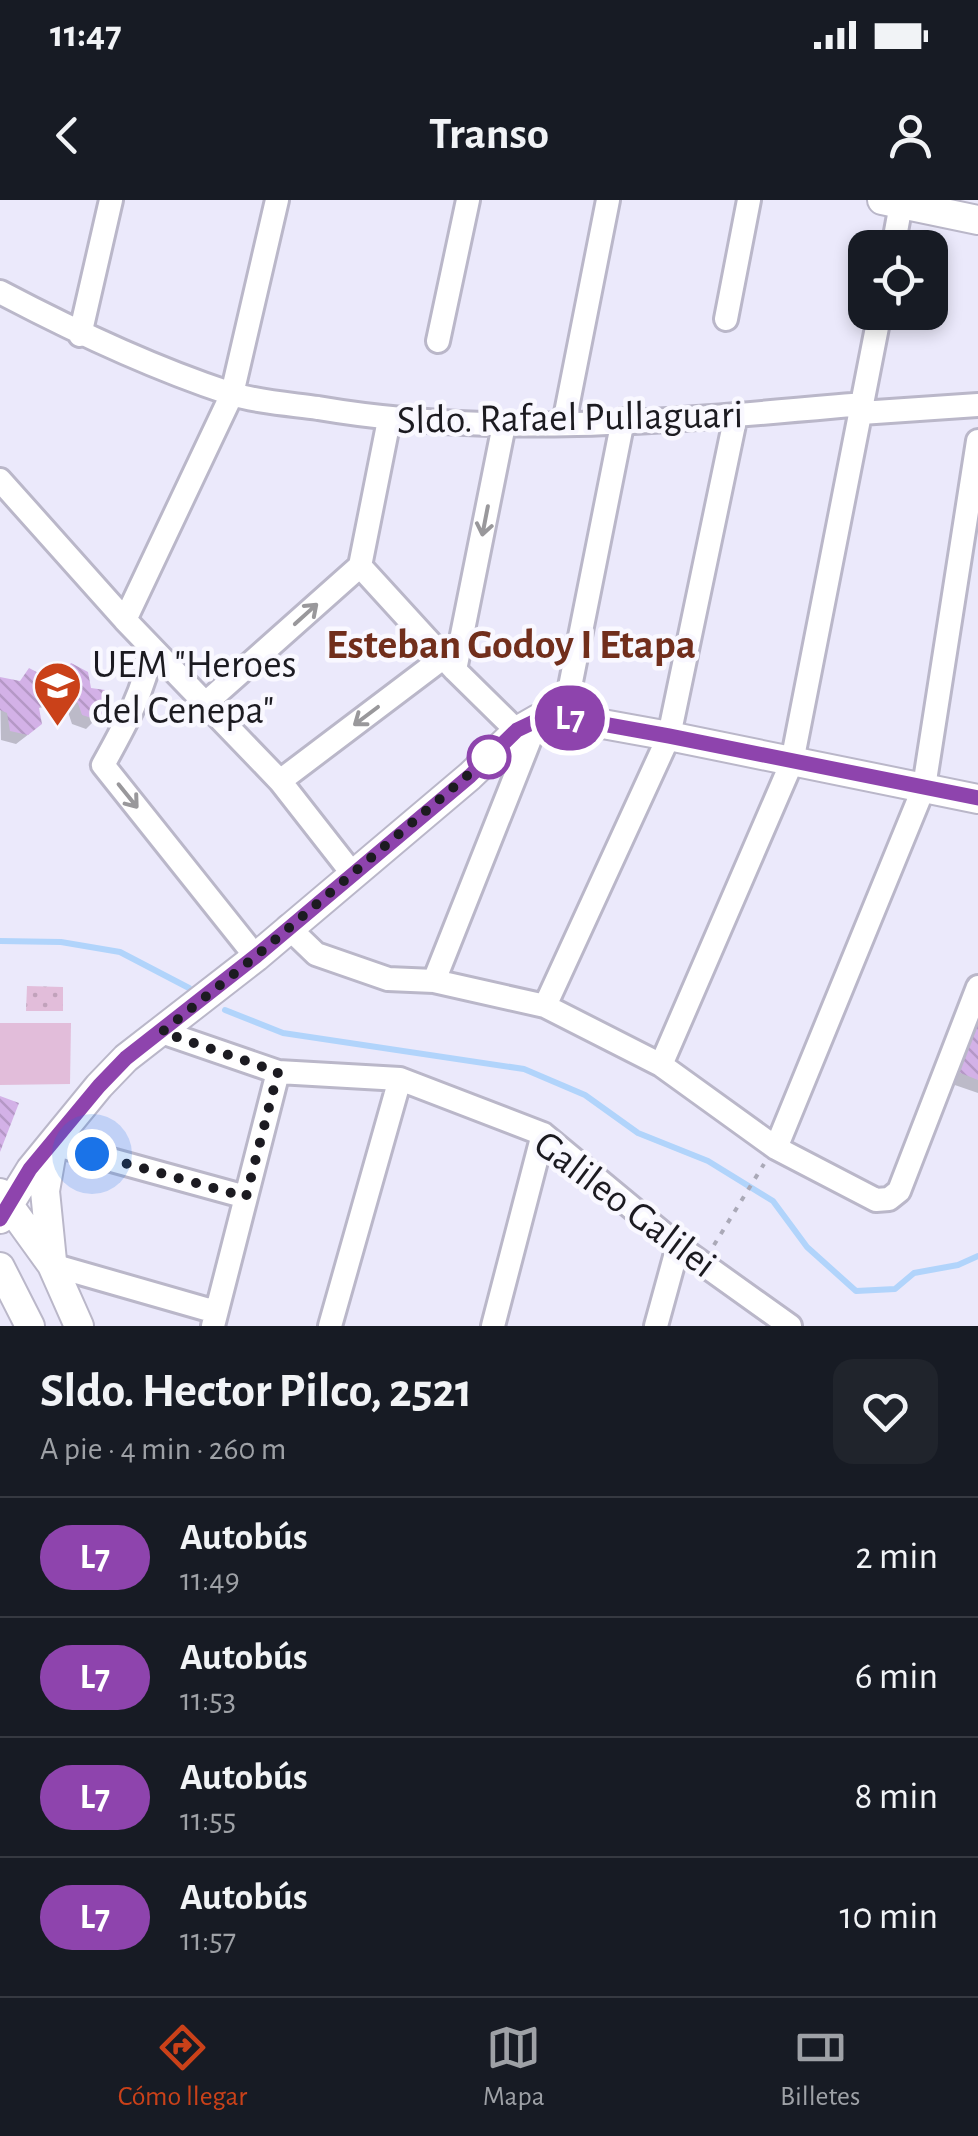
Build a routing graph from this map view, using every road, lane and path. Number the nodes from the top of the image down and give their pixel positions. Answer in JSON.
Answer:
{"nodes":[{"id":1,"x":111,"y":200,"type":"edge"},
{"id":2,"x":277,"y":200,"type":"edge"},
{"id":3,"x":468,"y":200,"type":"edge"},
{"id":4,"x":608,"y":200,"type":"edge"},
{"id":5,"x":749,"y":200,"type":"edge"},
{"id":6,"x":891,"y":202,"type":"edge"},
{"id":7,"x":978,"y":212,"type":"edge"},
{"id":8,"x":978,"y":220,"type":"edge"},
{"id":9,"x":892,"y":230,"type":"edge"},
{"id":10,"x":0,"y":292,"type":"edge"},
{"id":11,"x":726,"y":318,"type":"dead end"},
{"id":12,"x":877,"y":330,"type":"edge"},
{"id":13,"x":80,"y":335,"type":"junction"},
{"id":14,"x":438,"y":341,"type":"dead end"},
{"id":15,"x":232,"y":394,"type":"junction"},
{"id":16,"x":978,"y":405,"type":"edge"},
{"id":17,"x":862,"y":409,"type":"junction"},
{"id":18,"x":736,"y":416,"type":"junction"},
{"id":19,"x":389,"y":420,"type":"junction"},
{"id":20,"x":623,"y":420,"type":"junction"},
{"id":21,"x":564,"y":422,"type":"junction"},
{"id":22,"x":504,"y":425,"type":"junction"},
{"id":23,"x":978,"y":441,"type":"edge"},
{"id":24,"x":0,"y":480,"type":"edge"},
{"id":25,"x":360,"y":566,"type":"junction"},
{"id":26,"x":125,"y":620,"type":"junction"},
{"id":27,"x":152,"y":648,"type":"junction"},
{"id":28,"x":449,"y":663,"type":"junction"},
{"id":29,"x":207,"y":702,"type":"junction"},
{"id":30,"x":540,"y":722,"type":"junction"},
{"id":31,"x":669,"y":736,"type":"junction"},
{"id":32,"x":792,"y":762,"type":"junction"},
{"id":33,"x":280,"y":781,"type":"junction"},
{"id":34,"x":924,"y":786,"type":"junction"},
{"id":35,"x":978,"y":798,"type":"edge"},
{"id":36,"x":352,"y":873,"type":"junction"},
{"id":37,"x":288,"y":927,"type":"junction"},
{"id":38,"x":256,"y":956,"type":"junction"},
{"id":39,"x":434,"y":981,"type":"junction"},
{"id":40,"x":978,"y":987,"type":"edge"},
{"id":41,"x":545,"y":1006,"type":"junction"},
{"id":42,"x":162,"y":1032,"type":"junction"},
{"id":43,"x":661,"y":1065,"type":"junction"},
{"id":44,"x":278,"y":1072,"type":"junction"},
{"id":45,"x":400,"y":1079,"type":"junction"},
{"id":46,"x":542,"y":1134,"type":"junction"},
{"id":47,"x":53,"y":1144,"type":"junction"},
{"id":48,"x":776,"y":1148,"type":"junction"},
{"id":49,"x":758,"y":1172,"type":"dead end"},
{"id":50,"x":246,"y":1197,"type":"junction"},
{"id":51,"x":3,"y":1205,"type":"edge"},
{"id":52,"x":719,"y":1235,"type":"dead end"},
{"id":53,"x":678,"y":1246,"type":"junction"},
{"id":54,"x":52,"y":1264,"type":"junction"},
{"id":55,"x":0,"y":1267,"type":"edge"},
{"id":56,"x":214,"y":1319,"type":"edge"},
{"id":57,"x":30,"y":1326,"type":"edge"},
{"id":58,"x":80,"y":1326,"type":"edge"},
{"id":59,"x":330,"y":1326,"type":"edge"},
{"id":60,"x":493,"y":1326,"type":"edge"},
{"id":61,"x":656,"y":1326,"type":"edge"},
{"id":62,"x":790,"y":1326,"type":"edge"}],
"edges":[{"from":1,"to":13,"type":"street"},
{"from":2,"to":15,"type":"street"},
{"from":3,"to":14,"type":"street"},
{"from":4,"to":21,"type":"street"},
{"from":5,"to":11,"type":"street"},
{"from":6,"to":8,"type":"street"},
{"from":6,"to":9,"type":"street"},
{"from":7,"to":8,"type":"street"},
{"from":10,"to":13,"type":"street","name":"Sldo. Rafael Pullaguari"},
{"from":12,"to":17,"type":"street"},
{"from":13,"to":15,"type":"street","name":"Sldo. Rafael Pullaguari"},
{"from":15,"to":19,"type":"street","name":"Sldo. Rafael Pullaguari"},
{"from":15,"to":26,"type":"street"},
{"from":16,"to":17,"type":"street","name":"Sldo. Rafael Pullaguari"},
{"from":17,"to":18,"type":"street","name":"Sldo. Rafael Pullaguari"},
{"from":17,"to":32,"type":"street"},
{"from":18,"to":20,"type":"street","name":"Sldo. Rafael Pullaguari"},
{"from":18,"to":31,"type":"street"},
{"from":19,"to":22,"type":"street","name":"Sldo. Rafael Pullaguari"},
{"from":19,"to":25,"type":"street"},
{"from":20,"to":21,"type":"street","name":"Sldo. Rafael Pullaguari"},
{"from":20,"to":30,"type":"street"},
{"from":21,"to":22,"type":"street","name":"Sldo. Rafael Pullaguari"},
{"from":22,"to":28,"type":"street","one_way":true},
{"from":23,"to":34,"type":"street"},
{"from":24,"to":26,"type":"street"},
{"from":25,"to":28,"type":"street"},
{"from":29,"to":25,"type":"street","one_way":true},
{"from":26,"to":27,"type":"street"},
{"from":27,"to":29,"type":"street"},
{"from":27,"to":38,"type":"street","one_way":true},
{"from":28,"to":30,"type":"street"},
{"from":28,"to":33,"type":"street","one_way":true},
{"from":29,"to":33,"type":"street"},
{"from":30,"to":31,"type":"street"},
{"from":30,"to":36,"type":"street"},
{"from":30,"to":39,"type":"street"},
{"from":31,"to":32,"type":"street"},
{"from":31,"to":41,"type":"street"},
{"from":32,"to":34,"type":"street"},
{"from":32,"to":43,"type":"street"},
{"from":33,"to":36,"type":"street"},
{"from":34,"to":35,"type":"street"},
{"from":34,"to":48,"type":"street"},
{"from":36,"to":37,"type":"street"},
{"from":37,"to":38,"type":"street"},
{"from":37,"to":39,"type":"street"},
{"from":38,"to":42,"type":"street"},
{"from":39,"to":41,"type":"street"},
{"from":40,"to":48,"type":"street"},
{"from":41,"to":43,"type":"street"},
{"from":42,"to":44,"type":"street","name":"Galileo Galilei"},
{"from":42,"to":47,"type":"street"},
{"from":43,"to":48,"type":"street"},
{"from":44,"to":45,"type":"street","name":"Galileo Galilei"},
{"from":44,"to":50,"type":"street"},
{"from":45,"to":46,"type":"street","name":"Galileo Galilei"},
{"from":45,"to":59,"type":"street"},
{"from":46,"to":53,"type":"street","name":"Galileo Galilei"},
{"from":46,"to":60,"type":"street"},
{"from":47,"to":50,"type":"street"},
{"from":47,"to":51,"type":"street"},
{"from":47,"to":54,"type":"street"},
{"from":49,"to":52,"type":"path"},
{"from":50,"to":56,"type":"street"},
{"from":51,"to":54,"type":"street"},
{"from":53,"to":61,"type":"street"},
{"from":53,"to":62,"type":"street","name":"Galileo Galilei"},
{"from":54,"to":56,"type":"street"},
{"from":54,"to":58,"type":"street"},
{"from":55,"to":57,"type":"street"}]}
